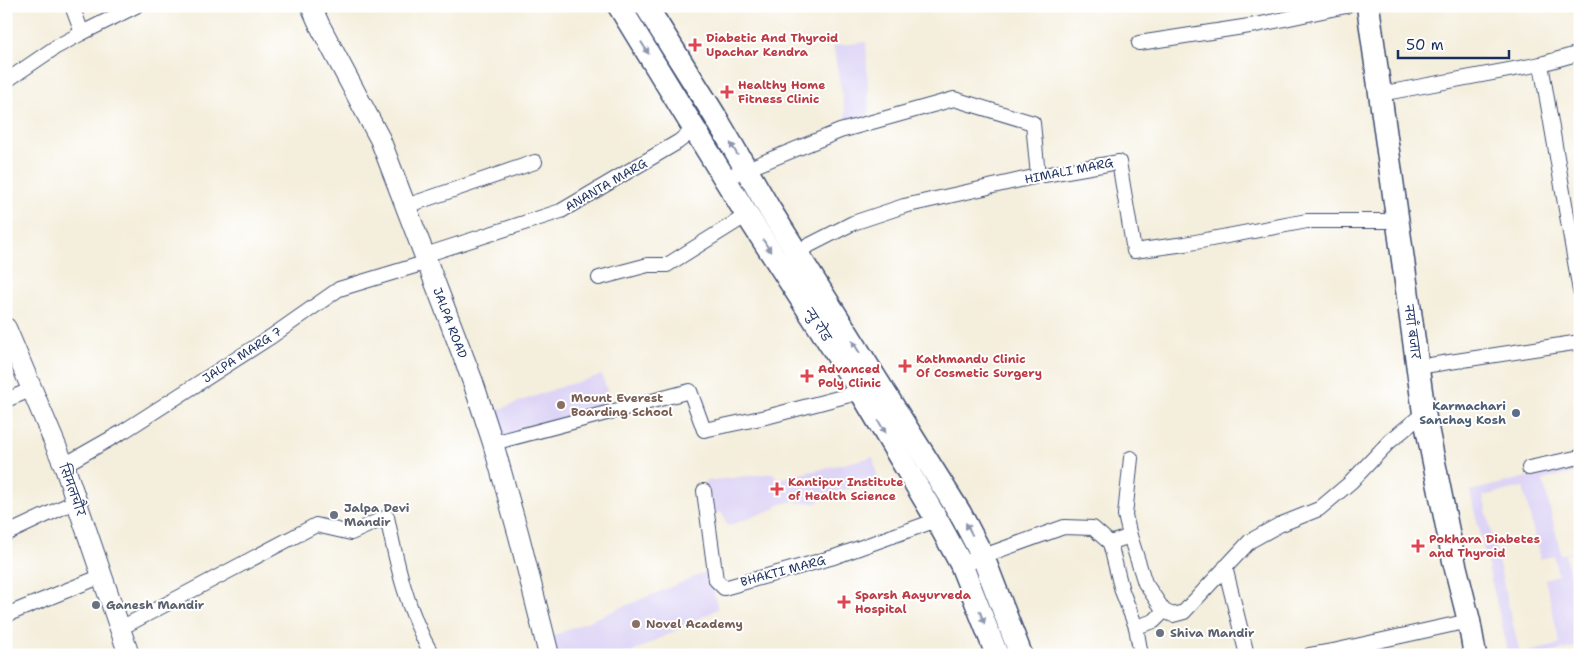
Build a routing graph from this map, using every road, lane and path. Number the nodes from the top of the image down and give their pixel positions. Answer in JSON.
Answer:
{"nodes":[{"id":1,"x":72,"y":6,"type":"edge"},
{"id":2,"x":136,"y":6,"type":"edge"},
{"id":3,"x":311,"y":6,"type":"edge"},
{"id":4,"x":619,"y":6,"type":"edge"},
{"id":5,"x":646,"y":6,"type":"edge"},
{"id":6,"x":1346,"y":6,"type":"edge"},
{"id":7,"x":1368,"y":6,"type":"edge"},
{"id":8,"x":82,"y":33,"type":"junction"},
{"id":9,"x":1139,"y":43,"type":"dead end"},
{"id":10,"x":1580,"y":53,"type":"edge"},
{"id":11,"x":1541,"y":64,"type":"junction"},
{"id":12,"x":6,"y":81,"type":"edge"},
{"id":13,"x":1380,"y":94,"type":"junction"},
{"id":14,"x":695,"y":129,"type":"junction"},
{"id":15,"x":535,"y":162,"type":"dead end"},
{"id":16,"x":746,"y":169,"type":"junction"},
{"id":17,"x":1038,"y":176,"type":"junction"},
{"id":18,"x":725,"y":178,"type":"junction"},
{"id":19,"x":406,"y":206,"type":"junction"},
{"id":20,"x":747,"y":215,"type":"junction"},
{"id":21,"x":1396,"y":221,"type":"junction"},
{"id":22,"x":796,"y":252,"type":"junction"},
{"id":23,"x":426,"y":259,"type":"junction"},
{"id":24,"x":599,"y":278,"type":"dead end"},
{"id":25,"x":1580,"y":291,"type":"edge"},
{"id":26,"x":6,"y":328,"type":"edge"},
{"id":27,"x":1580,"y":342,"type":"edge"},
{"id":28,"x":1417,"y":367,"type":"junction"},
{"id":29,"x":33,"y":389,"type":"junction"},
{"id":30,"x":861,"y":392,"type":"junction"},
{"id":31,"x":6,"y":400,"type":"edge"},
{"id":32,"x":1424,"y":413,"type":"junction"},
{"id":33,"x":493,"y":443,"type":"junction"},
{"id":34,"x":1580,"y":457,"type":"edge"},
{"id":35,"x":1130,"y":458,"type":"dead end"},
{"id":36,"x":64,"y":465,"type":"junction"},
{"id":37,"x":1529,"y":468,"type":"dead end"},
{"id":38,"x":704,"y":491,"type":"dead end"},
{"id":39,"x":76,"y":501,"type":"junction"},
{"id":40,"x":937,"y":520,"type":"junction"},
{"id":41,"x":6,"y":534,"type":"edge"},
{"id":42,"x":1130,"y":536,"type":"junction"},
{"id":43,"x":1110,"y":543,"type":"junction"},
{"id":44,"x":983,"y":556,"type":"junction"},
{"id":45,"x":961,"y":564,"type":"junction"},
{"id":46,"x":1225,"y":567,"type":"junction"},
{"id":47,"x":102,"y":576,"type":"junction"},
{"id":48,"x":1164,"y":611,"type":"junction"},
{"id":49,"x":6,"y":615,"type":"edge"},
{"id":50,"x":1469,"y":621,"type":"junction"},
{"id":51,"x":1136,"y":627,"type":"junction"},
{"id":52,"x":119,"y":629,"type":"junction"},
{"id":53,"x":1333,"y":653,"type":"edge"},
{"id":54,"x":129,"y":655,"type":"edge"},
{"id":55,"x":432,"y":655,"type":"edge"},
{"id":56,"x":549,"y":655,"type":"edge"},
{"id":57,"x":997,"y":655,"type":"edge"},
{"id":58,"x":1022,"y":655,"type":"edge"},
{"id":59,"x":1141,"y":655,"type":"edge"},
{"id":60,"x":1247,"y":655,"type":"edge"},
{"id":61,"x":1310,"y":655,"type":"edge"},
{"id":62,"x":1475,"y":655,"type":"edge"}],
"edges":[{"from":1,"to":8,"type":"street"},
{"from":2,"to":8,"type":"street"},
{"from":3,"to":19,"type":"street","name":"JALPA ROAD"},
{"from":4,"to":14,"type":"main road","name":"न्यु रोड","one_way":true},
{"from":16,"to":5,"type":"main road","name":"न्यु रोड","one_way":true},
{"from":6,"to":9,"type":"street"},
{"from":7,"to":13,"type":"main road","name":"नयाँ बजार"},
{"from":8,"to":12,"type":"street"},
{"from":10,"to":11,"type":"street"},
{"from":11,"to":13,"type":"street"},
{"from":11,"to":25,"type":"street"},
{"from":13,"to":21,"type":"main road","name":"नयाँ बजार"},
{"from":14,"to":18,"type":"main road","name":"न्यु रोड"},
{"from":14,"to":23,"type":"street","name":"ANANTA MARG"},
{"from":15,"to":19,"type":"street"},
{"from":16,"to":17,"type":"street"},
{"from":16,"to":18,"type":"street"},
{"from":16,"to":22,"type":"main road","name":"न्यु रोड"},
{"from":17,"to":21,"type":"street","name":"HIMALI MARG"},
{"from":17,"to":22,"type":"street","name":"HIMALI MARG"},
{"from":18,"to":20,"type":"main road","name":"न्यु रोड"},
{"from":19,"to":23,"type":"street","name":"JALPA ROAD"},
{"from":20,"to":24,"type":"street"},
{"from":20,"to":30,"type":"main road","name":"न्यु रोड","one_way":true},
{"from":21,"to":28,"type":"main road","name":"नयाँ बजार"},
{"from":44,"to":22,"type":"main road","name":"न्यु रोड","one_way":true},
{"from":23,"to":33,"type":"street","name":"JALPA ROAD"},
{"from":23,"to":36,"type":"street","name":"JALPA MARG 7"},
{"from":26,"to":29,"type":"street","name":"सिमलचौर"},
{"from":27,"to":28,"type":"street"},
{"from":28,"to":32,"type":"main road","name":"नयाँ बजार"},
{"from":29,"to":31,"type":"street"},
{"from":29,"to":36,"type":"street","name":"सिमलचौर"},
{"from":30,"to":33,"type":"street"},
{"from":30,"to":40,"type":"main road","name":"न्यु रोड","one_way":true},
{"from":32,"to":46,"type":"street"},
{"from":32,"to":50,"type":"main road","name":"नयाँ बजार"},
{"from":33,"to":56,"type":"street","name":"JALPA ROAD"},
{"from":34,"to":37,"type":"street"},
{"from":35,"to":42,"type":"street"},
{"from":36,"to":39,"type":"street","name":"सिमलचौर"},
{"from":38,"to":40,"type":"street","name":"BHAKTI MARG"},
{"from":39,"to":41,"type":"street"},
{"from":39,"to":47,"type":"street","name":"सिमलचौर"},
{"from":40,"to":45,"type":"main road","name":"न्यु रोड"},
{"from":42,"to":43,"type":"street"},
{"from":42,"to":48,"type":"street"},
{"from":43,"to":44,"type":"street"},
{"from":43,"to":51,"type":"street"},
{"from":44,"to":45,"type":"street"},
{"from":44,"to":58,"type":"main road","name":"न्यु रोड"},
{"from":45,"to":57,"type":"main road","name":"न्यु रोड","one_way":true},
{"from":46,"to":48,"type":"street"},
{"from":46,"to":60,"type":"street"},
{"from":47,"to":49,"type":"street"},
{"from":47,"to":52,"type":"street","name":"सिमलचौर"},
{"from":48,"to":51,"type":"street"},
{"from":50,"to":53,"type":"street"},
{"from":50,"to":62,"type":"main road","name":"नयाँ बजार"},
{"from":51,"to":59,"type":"street"},
{"from":52,"to":54,"type":"street","name":"सिमलचौर"},
{"from":52,"to":55,"type":"street"},
{"from":53,"to":61,"type":"street"}]}
